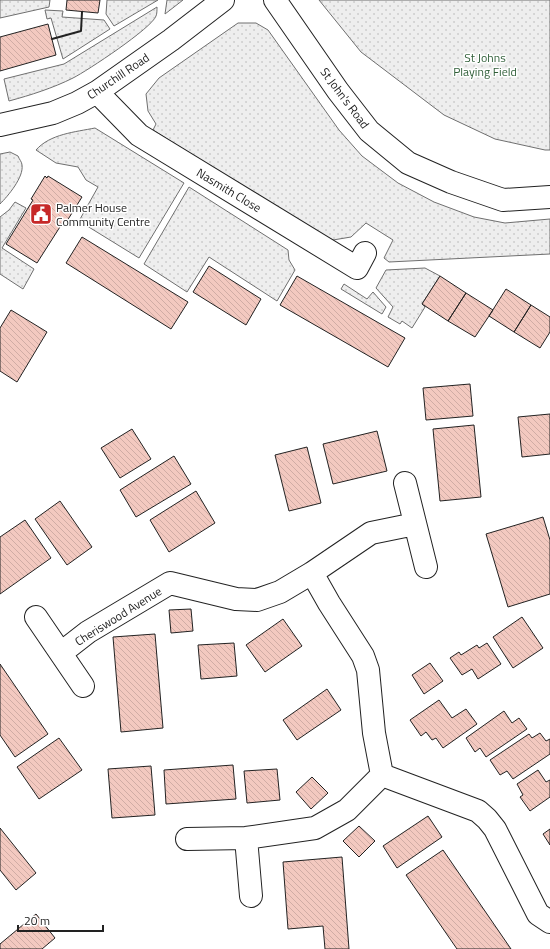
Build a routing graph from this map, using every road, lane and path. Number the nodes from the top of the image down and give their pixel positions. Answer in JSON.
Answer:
{"nodes":[{"id":1,"x":223,"y":0,"type":"edge"},
{"id":2,"x":276,"y":0,"type":"edge"},
{"id":3,"x":97,"y":92,"type":"junction"},
{"id":4,"x":0,"y":125,"type":"edge"},
{"id":5,"x":550,"y":197,"type":"edge"},
{"id":6,"x":365,"y":253,"type":"dead end"},
{"id":7,"x":405,"y":483,"type":"dead end"},
{"id":8,"x":415,"y":524,"type":"junction"},
{"id":9,"x":426,"y":567,"type":"dead end"},
{"id":10,"x":312,"y":573,"type":"junction"},
{"id":11,"x":36,"y":617,"type":"dead end"},
{"id":12,"x":61,"y":653,"type":"junction"},
{"id":13,"x":83,"y":686,"type":"dead end"},
{"id":14,"x":382,"y":775,"type":"junction"},
{"id":15,"x":246,"y":838,"type":"junction"},
{"id":16,"x":187,"y":839,"type":"dead end"},
{"id":17,"x":251,"y":896,"type":"dead end"},
{"id":18,"x":550,"y":922,"type":"edge"}],
"edges":[{"from":1,"to":3,"type":"street","name":"Churchill Road"},
{"from":2,"to":5,"type":"street","name":"St John's Road"},
{"from":3,"to":4,"type":"street","name":"Churchill Road"},
{"from":3,"to":6,"type":"street","name":"Nasmith Close"},
{"from":7,"to":8,"type":"street"},
{"from":8,"to":9,"type":"street"},
{"from":8,"to":10,"type":"street","name":"Cheriswood Avenue"},
{"from":10,"to":12,"type":"street","name":"Cheriswood Avenue"},
{"from":10,"to":14,"type":"street"},
{"from":11,"to":12,"type":"street","name":"Cheriswood Avenue"},
{"from":12,"to":13,"type":"street","name":"Cheriswood Avenue"},
{"from":14,"to":15,"type":"street"},
{"from":14,"to":18,"type":"street"},
{"from":15,"to":16,"type":"street"},
{"from":15,"to":17,"type":"street"}]}
